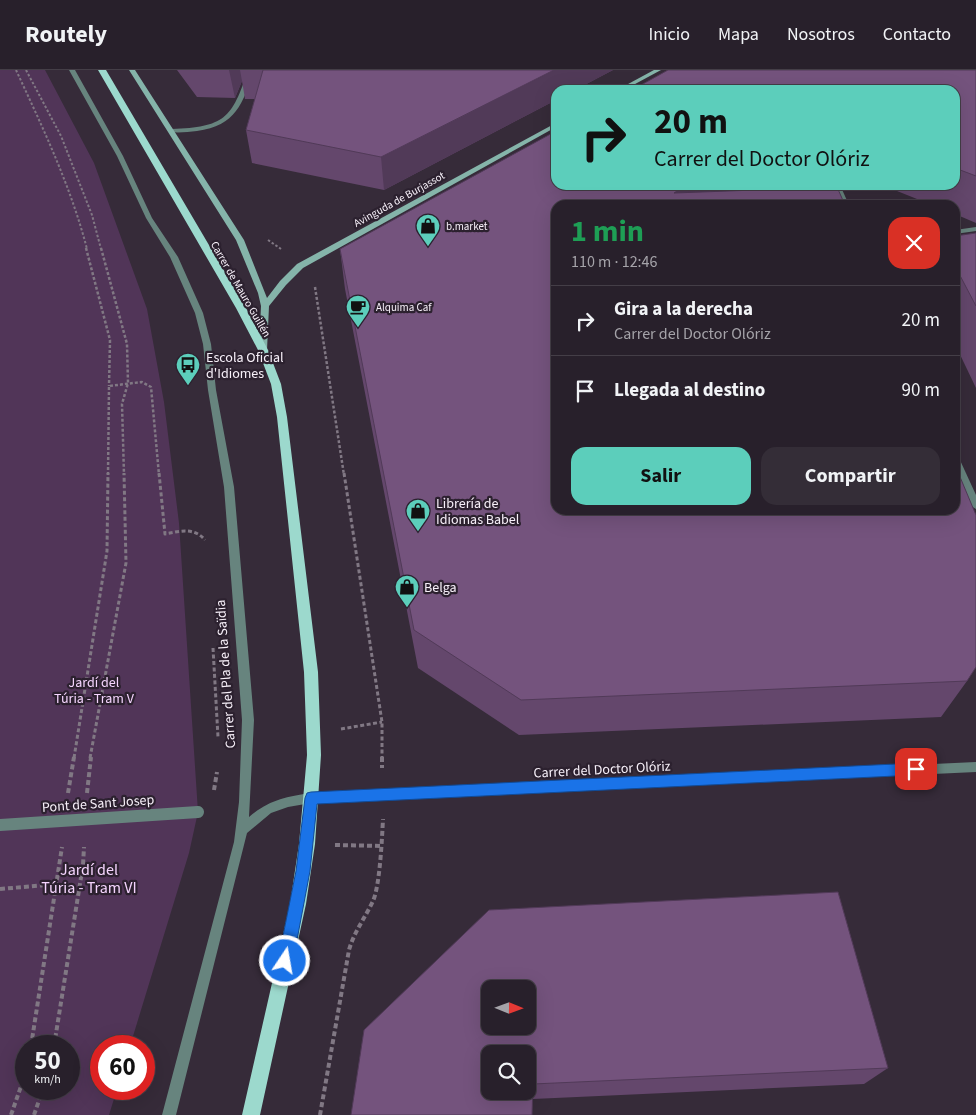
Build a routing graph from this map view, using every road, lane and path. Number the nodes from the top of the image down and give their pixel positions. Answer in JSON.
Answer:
{"nodes":[{"id":1,"x":16,"y":70,"type":"edge"},
{"id":2,"x":26,"y":70,"type":"edge"},
{"id":3,"x":72,"y":70,"type":"edge"},
{"id":4,"x":102,"y":70,"type":"edge"},
{"id":5,"x":132,"y":70,"type":"edge"},
{"id":6,"x":250,"y":70,"type":"edge"},
{"id":7,"x":658,"y":70,"type":"edge"},
{"id":8,"x":630,"y":85,"type":"edge"},
{"id":9,"x":551,"y":128,"type":"edge"},
{"id":10,"x":172,"y":131,"type":"junction"},
{"id":11,"x":976,"y":229,"type":"edge"},
{"id":12,"x":960,"y":231,"type":"edge"},
{"id":13,"x":314,"y":283,"type":"dead end"},
{"id":14,"x":265,"y":306,"type":"junction"},
{"id":15,"x":263,"y":350,"type":"junction"},
{"id":16,"x":128,"y":383,"type":"junction"},
{"id":17,"x":109,"y":386,"type":"junction"},
{"id":18,"x":960,"y":469,"type":"edge"},
{"id":19,"x":976,"y":506,"type":"edge"},
{"id":20,"x":206,"y":542,"type":"dead end"},
{"id":21,"x":212,"y":645,"type":"dead end"},
{"id":22,"x":382,"y":722,"type":"junction"},
{"id":23,"x":357,"y":727,"type":"dead end"},
{"id":24,"x":218,"y":740,"type":"dead end"},
{"id":25,"x":975,"y":766,"type":"edge"},
{"id":26,"x":71,"y":770,"type":"dead end"},
{"id":27,"x":382,"y":771,"type":"dead end"},
{"id":28,"x":87,"y":796,"type":"dead end"},
{"id":29,"x":311,"y":798,"type":"junction"},
{"id":30,"x":198,"y":812,"type":"dead end"},
{"id":31,"x":383,"y":817,"type":"dead end"},
{"id":32,"x":0,"y":825,"type":"edge"},
{"id":33,"x":241,"y":831,"type":"junction"},
{"id":34,"x":84,"y":845,"type":"dead end"},
{"id":35,"x":359,"y":845,"type":"dead end"},
{"id":36,"x":382,"y":846,"type":"junction"},
{"id":37,"x":0,"y":889,"type":"edge"},
{"id":38,"x":33,"y":1035,"type":"edge"},
{"id":39,"x":56,"y":1035,"type":"edge"},
{"id":40,"x":16,"y":1100,"type":"edge"},
{"id":41,"x":39,"y":1100,"type":"edge"},
{"id":42,"x":11,"y":1115,"type":"edge"},
{"id":43,"x":34,"y":1115,"type":"edge"},
{"id":44,"x":169,"y":1115,"type":"edge"},
{"id":45,"x":251,"y":1115,"type":"edge"},
{"id":46,"x":320,"y":1115,"type":"edge"}],
"edges":[{"from":1,"to":17,"type":"path"},
{"from":2,"to":16,"type":"path"},
{"from":3,"to":33,"type":"street","name":"Carrer del Pla de la Saïdia"},
{"from":4,"to":15,"type":"main road","name":"Carrer de Mauro Guillén"},
{"from":5,"to":10,"type":"main road","name":"Carrer de Mauro Guillén"},
{"from":6,"to":10,"type":"street"},
{"from":7,"to":8,"type":"main road"},
{"from":9,"to":14,"type":"main road","name":"Avinguda de Burjassot"},
{"from":10,"to":14,"type":"main road","name":"Carrer de Mauro Guillén"},
{"from":11,"to":12,"type":"street"},
{"from":13,"to":22,"type":"path"},
{"from":14,"to":15,"type":"main road","name":"Carrer de Mauro Guillén"},
{"from":15,"to":29,"type":"main road"},
{"from":16,"to":17,"type":"path"},
{"from":16,"to":20,"type":"path"},
{"from":16,"to":28,"type":"path"},
{"from":17,"to":26,"type":"path"},
{"from":18,"to":19,"type":"street"},
{"from":21,"to":24,"type":"path"},
{"from":22,"to":23,"type":"path"},
{"from":22,"to":27,"type":"path"},
{"from":25,"to":29,"type":"street","name":"Carrer del Doctor Olóriz"},
{"from":29,"to":33,"type":"street","name":"Carrer del Doctor Olóriz"},
{"from":29,"to":45,"type":"main road"},
{"from":30,"to":32,"type":"street","name":"Pont de Sant Josep","bridge":true},
{"from":31,"to":36,"type":"path"},
{"from":33,"to":44,"type":"street","name":"Carrer del Pla de la Saïdia"},
{"from":34,"to":39,"type":"path"},
{"from":35,"to":36,"type":"path"},
{"from":36,"to":46,"type":"path"},
{"from":37,"to":38,"type":"path"},
{"from":40,"to":42,"type":"path"},
{"from":41,"to":43,"type":"path"}]}
